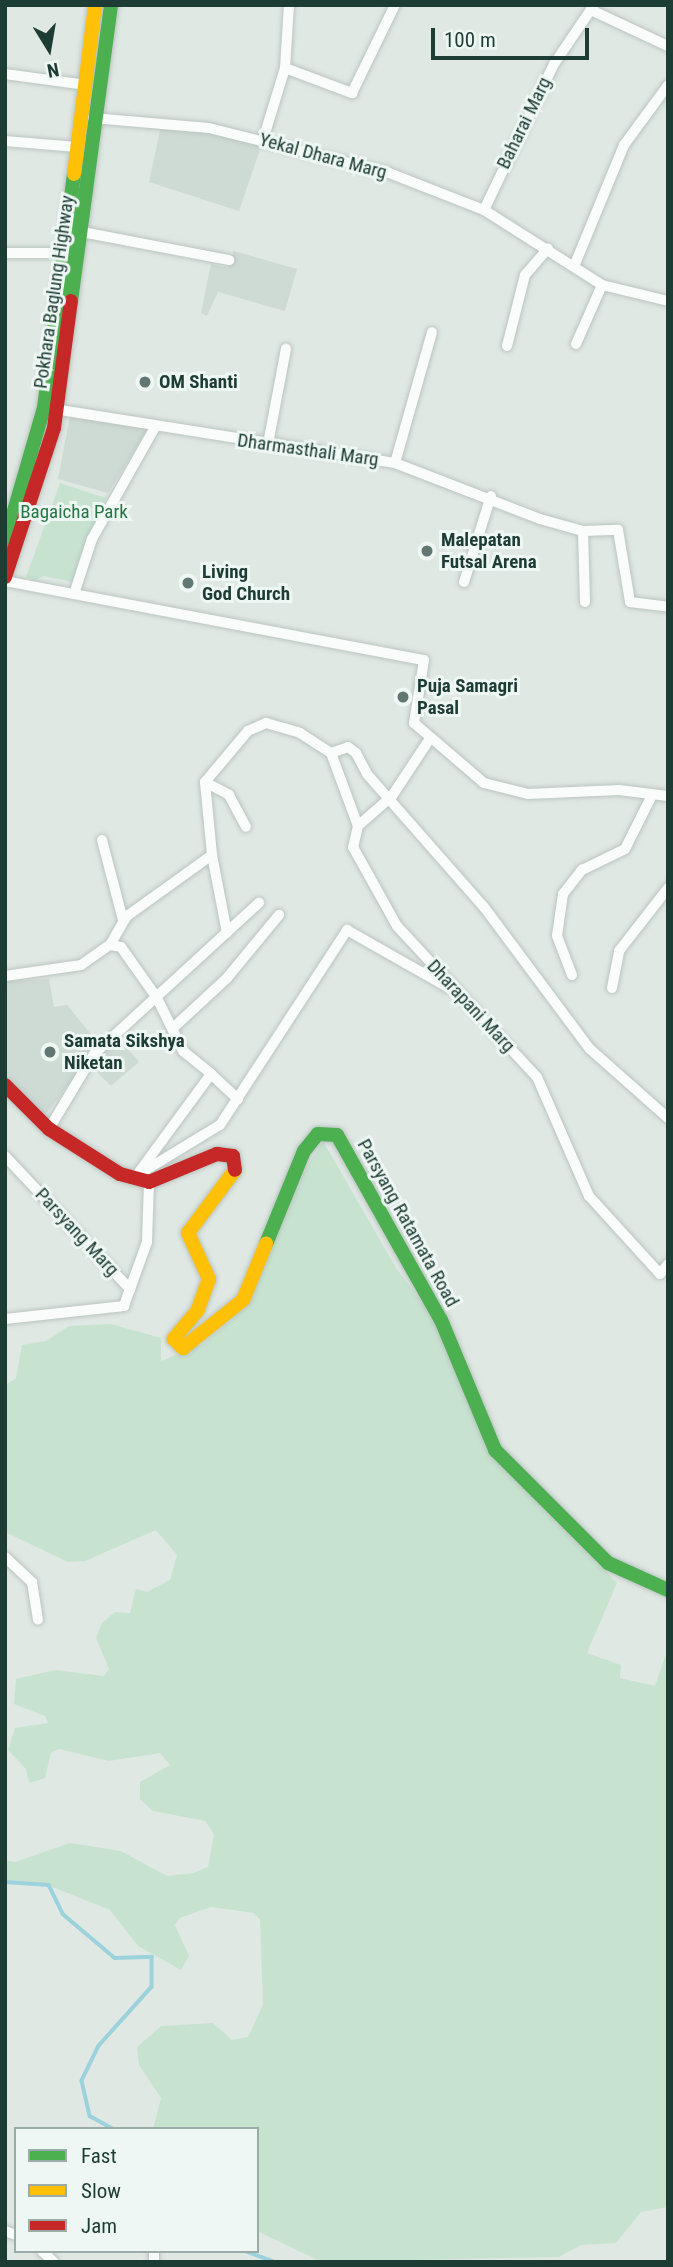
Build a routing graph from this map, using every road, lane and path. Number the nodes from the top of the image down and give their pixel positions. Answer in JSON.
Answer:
{"nodes":[{"id":1,"x":95,"y":5,"type":"edge"},
{"id":2,"x":111,"y":5,"type":"edge"},
{"id":3,"x":289,"y":5,"type":"edge"},
{"id":4,"x":396,"y":5,"type":"edge"},
{"id":5,"x":593,"y":8,"type":"edge"},
{"id":6,"x":668,"y":46,"type":"edge"},
{"id":7,"x":285,"y":68,"type":"junction"},
{"id":8,"x":5,"y":74,"type":"edge"},
{"id":9,"x":86,"y":85,"type":"junction"},
{"id":10,"x":668,"y":85,"type":"edge"},
{"id":11,"x":89,"y":118,"type":"junction"},
{"id":12,"x":263,"y":140,"type":"junction"},
{"id":13,"x":5,"y":141,"type":"edge"},
{"id":14,"x":77,"y":147,"type":"junction"},
{"id":15,"x":484,"y":210,"type":"junction"},
{"id":16,"x":82,"y":232,"type":"junction"},
{"id":17,"x":548,"y":248,"type":"junction"},
{"id":18,"x":5,"y":253,"type":"edge"},
{"id":19,"x":71,"y":254,"type":"junction"},
{"id":20,"x":229,"y":260,"type":"dead end"},
{"id":21,"x":575,"y":264,"type":"junction"},
{"id":22,"x":602,"y":285,"type":"junction"},
{"id":23,"x":668,"y":301,"type":"edge"},
{"id":24,"x":432,"y":332,"type":"dead end"},
{"id":25,"x":576,"y":344,"type":"dead end"},
{"id":26,"x":507,"y":346,"type":"dead end"},
{"id":27,"x":286,"y":349,"type":"dead end"},
{"id":28,"x":51,"y":408,"type":"junction"},
{"id":29,"x":155,"y":427,"type":"junction"},
{"id":30,"x":268,"y":444,"type":"junction"},
{"id":31,"x":395,"y":463,"type":"junction"},
{"id":32,"x":491,"y":496,"type":"junction"},
{"id":33,"x":583,"y":531,"type":"junction"},
{"id":34,"x":5,"y":542,"type":"edge"},
{"id":35,"x":5,"y":579,"type":"edge"},
{"id":36,"x":464,"y":582,"type":"dead end"},
{"id":37,"x":74,"y":594,"type":"junction"},
{"id":38,"x":585,"y":602,"type":"dead end"},
{"id":39,"x":668,"y":607,"type":"edge"},
{"id":40,"x":429,"y":740,"type":"junction"},
{"id":41,"x":331,"y":753,"type":"junction"},
{"id":42,"x":205,"y":782,"type":"junction"},
{"id":43,"x":391,"y":796,"type":"junction"},
{"id":44,"x":668,"y":796,"type":"edge"},
{"id":45,"x":651,"y":797,"type":"junction"},
{"id":46,"x":358,"y":826,"type":"junction"},
{"id":47,"x":246,"y":827,"type":"dead end"},
{"id":48,"x":102,"y":840,"type":"dead end"},
{"id":49,"x":212,"y":855,"type":"junction"},
{"id":50,"x":668,"y":888,"type":"edge"},
{"id":51,"x":258,"y":903,"type":"dead end"},
{"id":52,"x":279,"y":915,"type":"dead end"},
{"id":53,"x":123,"y":920,"type":"junction"},
{"id":54,"x":227,"y":933,"type":"junction"},
{"id":55,"x":110,"y":945,"type":"junction"},
{"id":56,"x":572,"y":975,"type":"dead end"},
{"id":57,"x":5,"y":976,"type":"edge"},
{"id":58,"x":612,"y":988,"type":"dead end"},
{"id":59,"x":450,"y":989,"type":"junction"},
{"id":60,"x":157,"y":998,"type":"junction"},
{"id":61,"x":173,"y":1028,"type":"junction"},
{"id":62,"x":211,"y":1074,"type":"junction"},
{"id":63,"x":5,"y":1086,"type":"edge"},
{"id":64,"x":238,"y":1099,"type":"junction"},
{"id":65,"x":668,"y":1118,"type":"edge"},
{"id":66,"x":50,"y":1129,"type":"junction"},
{"id":67,"x":5,"y":1156,"type":"edge"},
{"id":68,"x":143,"y":1179,"type":"junction"},
{"id":69,"x":668,"y":1264,"type":"edge"},
{"id":70,"x":130,"y":1289,"type":"junction"},
{"id":71,"x":5,"y":1319,"type":"edge"},
{"id":72,"x":5,"y":1557,"type":"edge"},
{"id":73,"x":668,"y":1590,"type":"edge"},
{"id":74,"x":38,"y":1620,"type":"dead end"}],
"edges":[{"from":1,"to":9,"type":"main road","name":"Pokhara Baglung Highway"},
{"from":2,"to":11,"type":"main road","name":"Pokhara Baglung Highway"},
{"from":3,"to":7,"type":"street"},
{"from":4,"to":7,"type":"street"},
{"from":5,"to":6,"type":"street"},
{"from":5,"to":15,"type":"street","name":"Baharai Marg"},
{"from":7,"to":12,"type":"street"},
{"from":8,"to":9,"type":"street"},
{"from":9,"to":11,"type":"main road","name":"Pokhara Baglung Highway"},
{"from":10,"to":21,"type":"street"},
{"from":11,"to":12,"type":"street","name":"Yekal Dhara Marg"},
{"from":11,"to":14,"type":"main road","name":"Pokhara Baglung Highway"},
{"from":11,"to":16,"type":"main road","name":"Pokhara Baglung Highway"},
{"from":12,"to":15,"type":"street","name":"Yekal Dhara Marg"},
{"from":13,"to":14,"type":"street"},
{"from":14,"to":19,"type":"main road","name":"Pokhara Baglung Highway"},
{"from":15,"to":17,"type":"street","name":"Yekal Dhara Marg"},
{"from":16,"to":19,"type":"main road","name":"Pokhara Baglung Highway"},
{"from":16,"to":20,"type":"street"},
{"from":17,"to":21,"type":"street","name":"Yekal Dhara Marg"},
{"from":17,"to":26,"type":"street"},
{"from":18,"to":19,"type":"street"},
{"from":19,"to":28,"type":"main road","name":"Pokhara Baglung Highway"},
{"from":21,"to":22,"type":"street","name":"Yekal Dhara Marg"},
{"from":22,"to":23,"type":"street","name":"Yekal Dhara Marg"},
{"from":22,"to":25,"type":"street"},
{"from":24,"to":31,"type":"street"},
{"from":27,"to":30,"type":"street"},
{"from":28,"to":29,"type":"street","name":"Dharmasthali Marg"},
{"from":28,"to":34,"type":"main road","name":"Pokhara Baglung Highway"},
{"from":28,"to":35,"type":"main road","name":"Pokhara Baglung Highway"},
{"from":29,"to":30,"type":"street","name":"Dharmasthali Marg"},
{"from":29,"to":37,"type":"street"},
{"from":30,"to":31,"type":"street","name":"Dharmasthali Marg"},
{"from":31,"to":32,"type":"street","name":"Dharmasthali Marg"},
{"from":32,"to":33,"type":"street","name":"Dharmasthali Marg"},
{"from":32,"to":36,"type":"street"},
{"from":33,"to":38,"type":"street"},
{"from":33,"to":39,"type":"street","name":"Dharmasthali Marg"},
{"from":35,"to":37,"type":"street"},
{"from":37,"to":40,"type":"street"},
{"from":40,"to":43,"type":"street"},
{"from":40,"to":45,"type":"street"},
{"from":41,"to":42,"type":"street"},
{"from":41,"to":43,"type":"street"},
{"from":41,"to":46,"type":"street"},
{"from":42,"to":47,"type":"street"},
{"from":42,"to":49,"type":"street"},
{"from":43,"to":46,"type":"street"},
{"from":43,"to":65,"type":"street"},
{"from":44,"to":45,"type":"street"},
{"from":45,"to":56,"type":"street"},
{"from":46,"to":59,"type":"street","name":"Dharapani Marg"},
{"from":48,"to":53,"type":"street"},
{"from":49,"to":53,"type":"street"},
{"from":49,"to":54,"type":"street"},
{"from":50,"to":58,"type":"street"},
{"from":51,"to":54,"type":"street"},
{"from":52,"to":61,"type":"street"},
{"from":53,"to":55,"type":"street"},
{"from":54,"to":60,"type":"street"},
{"from":55,"to":57,"type":"street"},
{"from":55,"to":60,"type":"street"},
{"from":59,"to":64,"type":"street"},
{"from":59,"to":69,"type":"street","name":"Dharapani Marg"},
{"from":60,"to":61,"type":"street"},
{"from":60,"to":66,"type":"street"},
{"from":61,"to":62,"type":"street"},
{"from":62,"to":64,"type":"street"},
{"from":62,"to":68,"type":"street"},
{"from":63,"to":66,"type":"main road"},
{"from":64,"to":68,"type":"street"},
{"from":66,"to":68,"type":"main road"},
{"from":67,"to":70,"type":"street","name":"Parsyang Marg"},
{"from":68,"to":70,"type":"street","name":"Parsyang Marg"},
{"from":68,"to":73,"type":"main road","name":"Parsyang Ratamata Road"},
{"from":70,"to":71,"type":"street"},
{"from":72,"to":74,"type":"street"}]}
